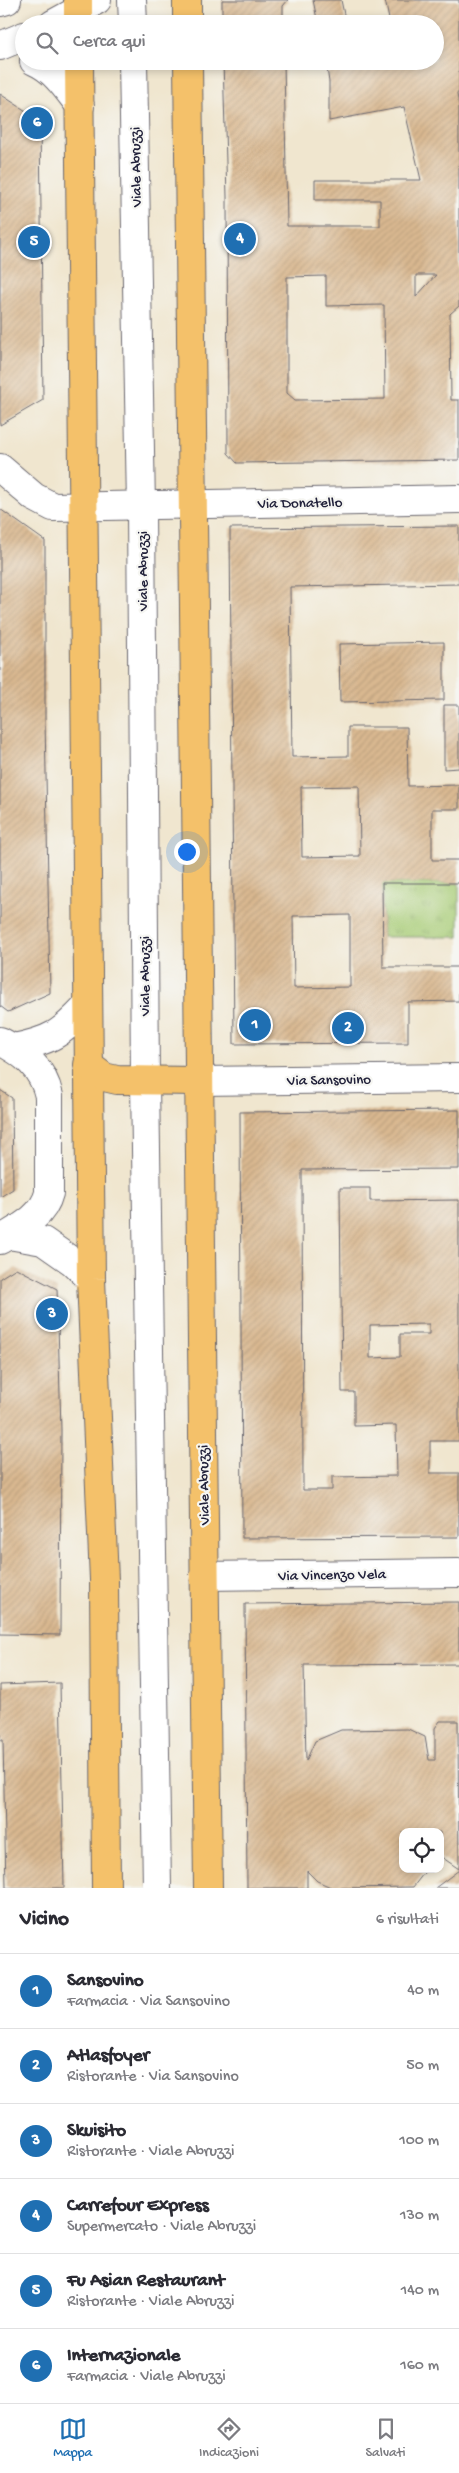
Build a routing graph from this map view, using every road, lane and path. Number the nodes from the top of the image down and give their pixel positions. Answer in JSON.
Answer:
{"nodes":[{"id":1,"x":7,"y":0,"type":"edge"},
{"id":2,"x":132,"y":0,"type":"edge"},
{"id":3,"x":187,"y":0,"type":"edge"},
{"id":4,"x":0,"y":2,"type":"edge"},
{"id":5,"x":83,"y":9,"type":"edge"},
{"id":6,"x":71,"y":15,"type":"edge"},
{"id":7,"x":133,"y":15,"type":"edge"},
{"id":8,"x":187,"y":15,"type":"edge"},
{"id":9,"x":15,"y":40,"type":"edge"},
{"id":10,"x":0,"y":46,"type":"edge"},
{"id":11,"x":0,"y":56,"type":"edge"},
{"id":12,"x":15,"y":57,"type":"edge"},
{"id":13,"x":48,"y":70,"type":"edge"},
{"id":14,"x":79,"y":70,"type":"edge"},
{"id":15,"x":134,"y":70,"type":"edge"},
{"id":16,"x":188,"y":70,"type":"edge"},
{"id":17,"x":80,"y":106,"type":"junction"},
{"id":18,"x":0,"y":468,"type":"edge"},
{"id":19,"x":459,"y":499,"type":"edge"},
{"id":20,"x":192,"y":504,"type":"junction"},
{"id":21,"x":84,"y":506,"type":"junction"},
{"id":22,"x":141,"y":506,"type":"junction"},
{"id":23,"x":87,"y":1006,"type":"junction"},
{"id":24,"x":7,"y":1044,"type":"edge"},
{"id":25,"x":88,"y":1065,"type":"junction"},
{"id":26,"x":459,"y":1078,"type":"edge"},
{"id":27,"x":199,"y":1081,"type":"junction"},
{"id":28,"x":145,"y":1082,"type":"junction"},
{"id":29,"x":4,"y":1238,"type":"edge"},
{"id":30,"x":91,"y":1279,"type":"junction"},
{"id":31,"x":459,"y":1573,"type":"edge"},
{"id":32,"x":204,"y":1576,"type":"junction"},
{"id":33,"x":106,"y":1888,"type":"edge"},
{"id":34,"x":156,"y":1888,"type":"edge"},
{"id":35,"x":208,"y":1888,"type":"edge"}],
"edges":[{"from":1,"to":4,"type":"street"},
{"from":2,"to":7,"type":"street"},
{"from":3,"to":8,"type":"main road"},
{"from":5,"to":6,"type":"street"},
{"from":9,"to":10,"type":"street"},
{"from":11,"to":12,"type":"street"},
{"from":13,"to":17,"type":"street"},
{"from":14,"to":17,"type":"main road"},
{"from":15,"to":22,"type":"street","name":"Viale Abruzzi"},
{"from":16,"to":20,"type":"main road","name":"Viale Abruzzi"},
{"from":17,"to":21,"type":"main road"},
{"from":18,"to":21,"type":"street","name":"Via Donatello"},
{"from":19,"to":20,"type":"street","name":"Via Donatello"},
{"from":20,"to":22,"type":"street","name":"Via Donatello"},
{"from":20,"to":27,"type":"main road","name":"Viale Abruzzi"},
{"from":21,"to":22,"type":"street","name":"Via Donatello"},
{"from":21,"to":23,"type":"main road"},
{"from":22,"to":28,"type":"street","name":"Viale Abruzzi"},
{"from":23,"to":24,"type":"street"},
{"from":23,"to":25,"type":"main road"},
{"from":24,"to":29,"type":"street"},
{"from":25,"to":28,"type":"main road"},
{"from":25,"to":30,"type":"main road"},
{"from":26,"to":27,"type":"street","name":"Via Sansovino"},
{"from":27,"to":28,"type":"main road"},
{"from":27,"to":32,"type":"main road","name":"Viale Abruzzi"},
{"from":28,"to":34,"type":"street","name":"Viale Abruzzi"},
{"from":29,"to":30,"type":"street"},
{"from":30,"to":33,"type":"main road"},
{"from":31,"to":32,"type":"street","name":"Via Vincenzo Vela"},
{"from":32,"to":35,"type":"main road","name":"Viale Abruzzi"}]}
